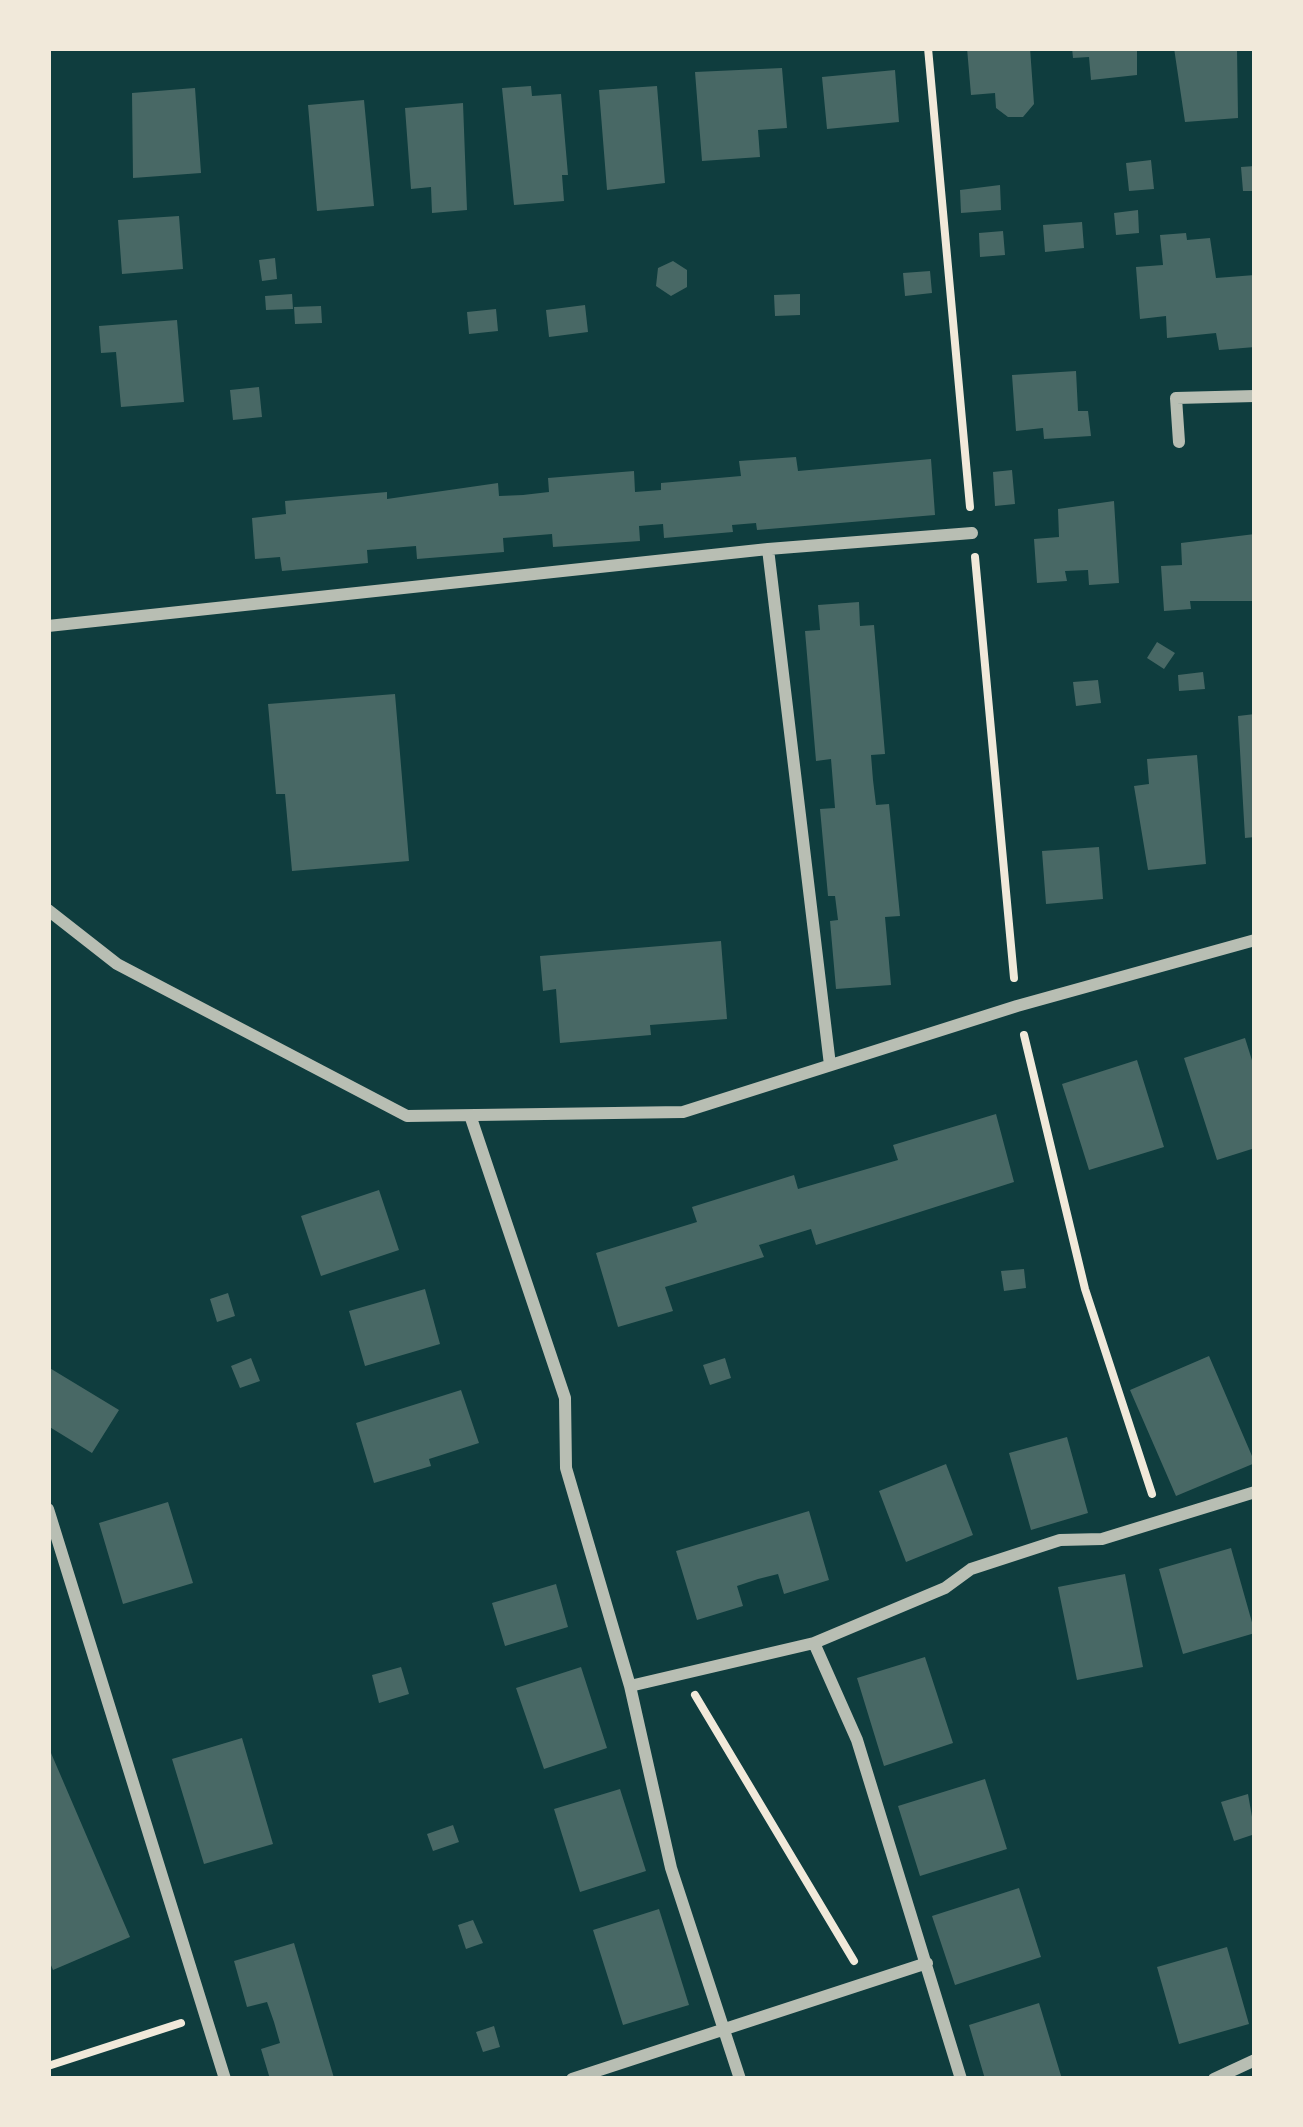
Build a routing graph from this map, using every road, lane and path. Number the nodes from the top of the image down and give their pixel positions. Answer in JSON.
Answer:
{"nodes":[{"id":1,"x":1255,"y":396,"type":"edge"},
{"id":2,"x":1179,"y":442,"type":"dead end"},
{"id":3,"x":973,"y":533,"type":"dead end"},
{"id":4,"x":768,"y":549,"type":"junction"},
{"id":5,"x":48,"y":626,"type":"edge"},
{"id":6,"x":48,"y":910,"type":"edge"},
{"id":7,"x":1255,"y":940,"type":"edge"},
{"id":8,"x":1017,"y":1006,"type":"junction"},
{"id":9,"x":830,"y":1065,"type":"junction"},
{"id":10,"x":471,"y":1118,"type":"junction"},
{"id":11,"x":1255,"y":1492,"type":"edge"},
{"id":12,"x":48,"y":1509,"type":"edge"},
{"id":13,"x":1161,"y":1521,"type":"junction"},
{"id":14,"x":814,"y":1643,"type":"junction"},
{"id":15,"x":685,"y":1677,"type":"junction"},
{"id":16,"x":630,"y":1686,"type":"junction"},
{"id":17,"x":927,"y":1963,"type":"junction"},
{"id":18,"x":867,"y":1983,"type":"junction"},
{"id":19,"x":205,"y":2014,"type":"junction"},
{"id":20,"x":723,"y":2030,"type":"junction"},
{"id":21,"x":1255,"y":2060,"type":"edge"},
{"id":22,"x":48,"y":2066,"type":"edge"},
{"id":23,"x":225,"y":2079,"type":"edge"},
{"id":24,"x":572,"y":2079,"type":"edge"},
{"id":25,"x":740,"y":2079,"type":"edge"},
{"id":26,"x":961,"y":2079,"type":"edge"},
{"id":27,"x":1214,"y":2079,"type":"edge"}],
"edges":[{"from":1,"to":2,"type":"street"},
{"from":3,"to":4,"type":"street"},
{"from":4,"to":5,"type":"street"},
{"from":4,"to":9,"type":"street"},
{"from":6,"to":10,"type":"street"},
{"from":7,"to":8,"type":"street"},
{"from":8,"to":9,"type":"street"},
{"from":8,"to":13,"type":"path"},
{"from":9,"to":10,"type":"street"},
{"from":10,"to":16,"type":"street"},
{"from":11,"to":13,"type":"street"},
{"from":12,"to":19,"type":"street"},
{"from":13,"to":14,"type":"street"},
{"from":14,"to":15,"type":"street"},
{"from":14,"to":17,"type":"street"},
{"from":15,"to":16,"type":"street"},
{"from":15,"to":18,"type":"path"},
{"from":16,"to":20,"type":"street"},
{"from":17,"to":18,"type":"street"},
{"from":17,"to":26,"type":"street"},
{"from":18,"to":20,"type":"street"},
{"from":19,"to":22,"type":"path"},
{"from":19,"to":23,"type":"street"},
{"from":20,"to":24,"type":"street"},
{"from":20,"to":25,"type":"street"},
{"from":21,"to":27,"type":"street"}]}
